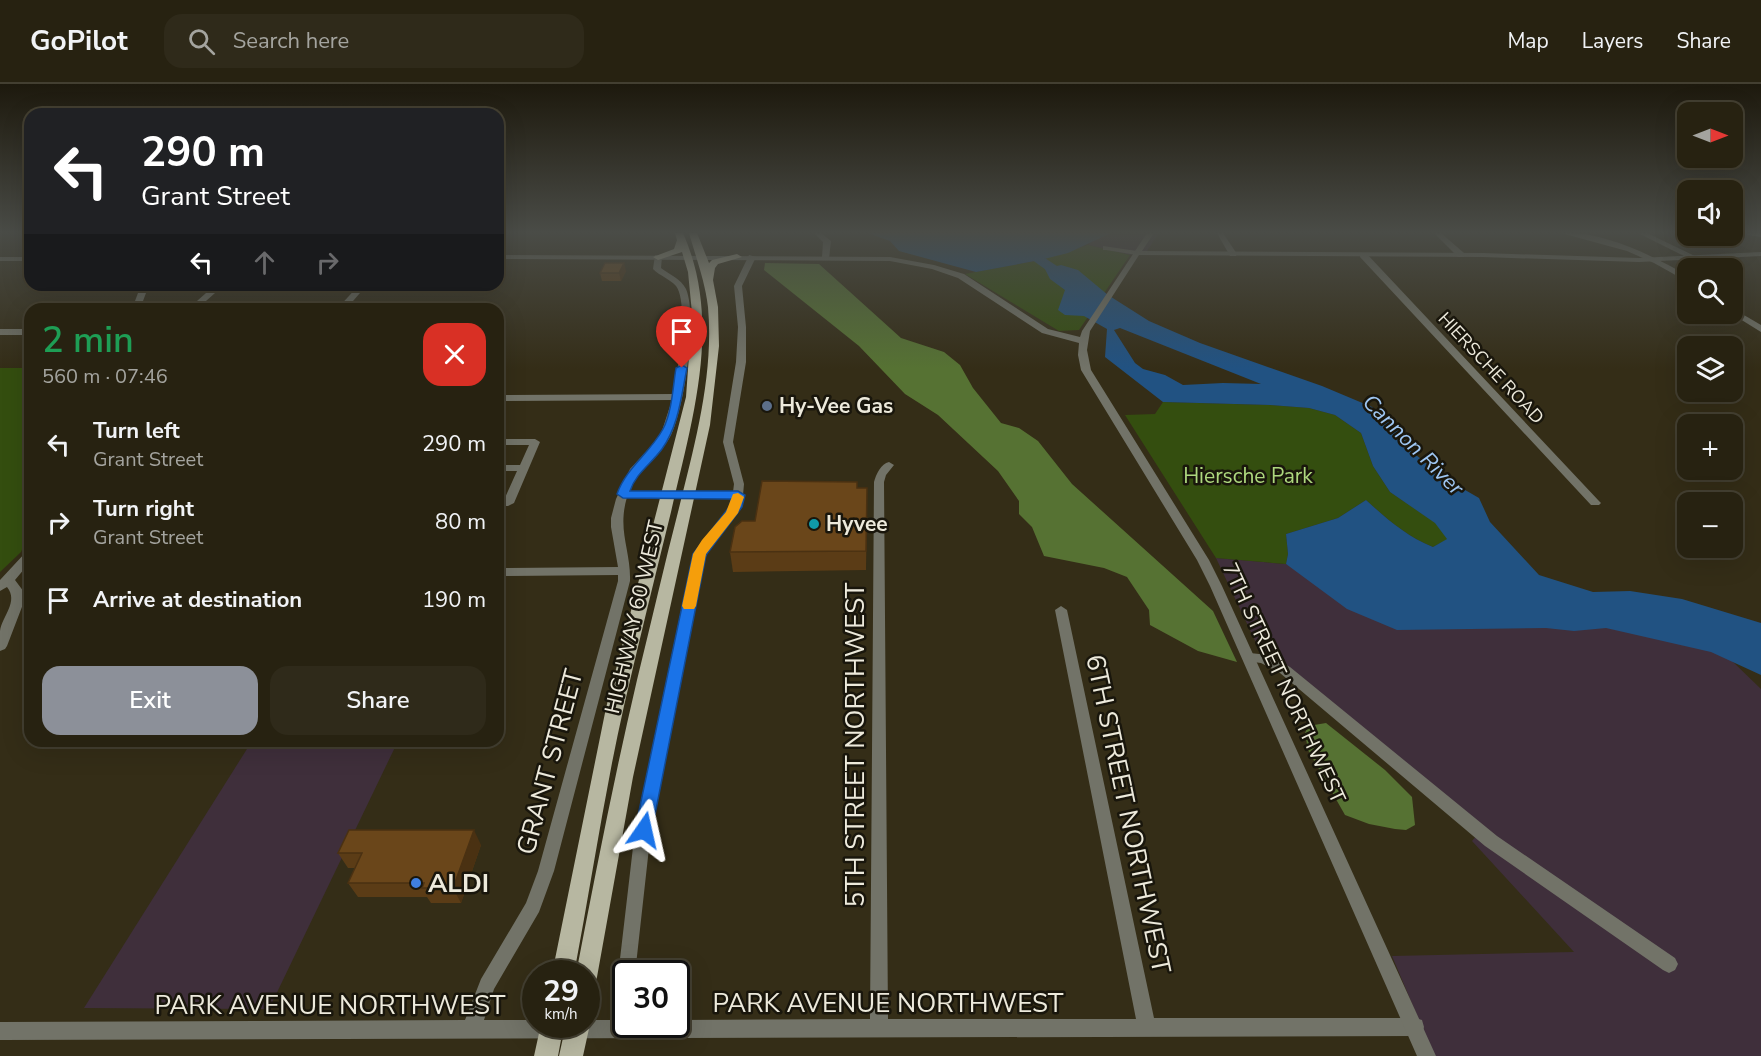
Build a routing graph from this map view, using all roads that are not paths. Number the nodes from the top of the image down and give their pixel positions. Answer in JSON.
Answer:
{"nodes":[{"id":1,"x":671,"y":278,"type":"edge"},
{"id":2,"x":696,"y":278,"type":"edge"},
{"id":3,"x":742,"y":278,"type":"edge"},
{"id":4,"x":965,"y":278,"type":"edge"},
{"id":5,"x":1121,"y":278,"type":"edge"},
{"id":6,"x":1385,"y":278,"type":"edge"},
{"id":7,"x":708,"y":281,"type":"edge"},
{"id":8,"x":213,"y":291,"type":"edge"},
{"id":9,"x":358,"y":291,"type":"edge"},
{"id":10,"x":199,"y":303,"type":"edge"},
{"id":11,"x":346,"y":303,"type":"edge"},
{"id":12,"x":1743,"y":317,"type":"edge"},
{"id":13,"x":1761,"y":329,"type":"edge"},
{"id":14,"x":0,"y":332,"type":"edge"},
{"id":15,"x":24,"y":332,"type":"edge"},
{"id":16,"x":1083,"y":340,"type":"junction"},
{"id":17,"x":676,"y":397,"type":"junction"},
{"id":18,"x":504,"y":398,"type":"edge"},
{"id":19,"x":504,"y":442,"type":"edge"},
{"id":20,"x":889,"y":465,"type":"dead end"},
{"id":21,"x":504,"y":468,"type":"edge"},
{"id":22,"x":523,"y":468,"type":"junction"},
{"id":23,"x":623,"y":494,"type":"junction"},
{"id":24,"x":669,"y":494,"type":"junction"},
{"id":25,"x":688,"y":495,"type":"junction"},
{"id":26,"x":738,"y":495,"type":"junction"},
{"id":27,"x":504,"y":501,"type":"edge"},
{"id":28,"x":1595,"y":503,"type":"dead end"},
{"id":29,"x":24,"y":562,"type":"edge"},
{"id":30,"x":625,"y":571,"type":"junction"},
{"id":31,"x":504,"y":572,"type":"edge"},
{"id":32,"x":4,"y":584,"type":"edge"},
{"id":33,"x":1061,"y":610,"type":"dead end"},
{"id":34,"x":0,"y":646,"type":"edge"},
{"id":35,"x":1250,"y":658,"type":"junction"},
{"id":36,"x":566,"y":960,"type":"edge"},
{"id":37,"x":589,"y":960,"type":"edge"},
{"id":38,"x":628,"y":960,"type":"edge"},
{"id":39,"x":1668,"y":964,"type":"dead end"},
{"id":40,"x":1415,"y":1027,"type":"junction"},
{"id":41,"x":522,"y":1028,"type":"edge"},
{"id":42,"x":879,"y":1028,"type":"junction"},
{"id":43,"x":1147,"y":1028,"type":"junction"},
{"id":44,"x":690,"y":1029,"type":"edge"},
{"id":45,"x":471,"y":1030,"type":"junction"},
{"id":46,"x":0,"y":1031,"type":"edge"},
{"id":47,"x":550,"y":1038,"type":"edge"},
{"id":48,"x":575,"y":1038,"type":"edge"},
{"id":49,"x":546,"y":1056,"type":"edge"},
{"id":50,"x":571,"y":1056,"type":"edge"},
{"id":51,"x":1427,"y":1056,"type":"edge"}],
"edges":[{"from":1,"to":17,"type":"street","name":"GRANT STREET"},
{"from":2,"to":24,"type":"main road","name":"HIGHWAY 60 WEST"},
{"from":3,"to":26,"type":"street"},
{"from":4,"to":16,"type":"street"},
{"from":5,"to":16,"type":"street"},
{"from":6,"to":28,"type":"street","name":"HIERSCHE ROAD"},
{"from":7,"to":25,"type":"main road","name":"HIGHWAY 60 WEST"},
{"from":8,"to":10,"type":"street"},
{"from":9,"to":11,"type":"street"},
{"from":12,"to":13,"type":"street"},
{"from":14,"to":15,"type":"street"},
{"from":16,"to":35,"type":"street","name":"7TH STREET NORTHWEST"},
{"from":17,"to":18,"type":"street"},
{"from":17,"to":23,"type":"street","name":"GRANT STREET"},
{"from":19,"to":22,"type":"street"},
{"from":20,"to":42,"type":"street","name":"5TH STREET NORTHWEST"},
{"from":21,"to":22,"type":"street"},
{"from":22,"to":27,"type":"street"},
{"from":23,"to":24,"type":"street"},
{"from":23,"to":30,"type":"street","name":"GRANT STREET"},
{"from":24,"to":25,"type":"street"},
{"from":24,"to":36,"type":"main road","name":"HIGHWAY 60 WEST"},
{"from":25,"to":26,"type":"street"},
{"from":25,"to":37,"type":"main road","name":"HIGHWAY 60 WEST"},
{"from":26,"to":38,"type":"street"},
{"from":29,"to":32,"type":"street"},
{"from":30,"to":31,"type":"street"},
{"from":30,"to":45,"type":"street","name":"GRANT STREET"},
{"from":32,"to":34,"type":"street"},
{"from":33,"to":43,"type":"street","name":"6TH STREET NORTHWEST"},
{"from":35,"to":39,"type":"street"},
{"from":35,"to":40,"type":"street","name":"7TH STREET NORTHWEST"},
{"from":40,"to":43,"type":"street","name":"PARK AVENUE NORTHWEST"},
{"from":40,"to":51,"type":"street","name":"7TH STREET NORTHWEST"},
{"from":41,"to":45,"type":"street","name":"PARK AVENUE NORTHWEST"},
{"from":42,"to":43,"type":"street","name":"PARK AVENUE NORTHWEST"},
{"from":42,"to":44,"type":"street","name":"PARK AVENUE NORTHWEST"},
{"from":45,"to":46,"type":"street","name":"PARK AVENUE NORTHWEST"},
{"from":47,"to":49,"type":"main road"},
{"from":48,"to":50,"type":"main road"}]}
